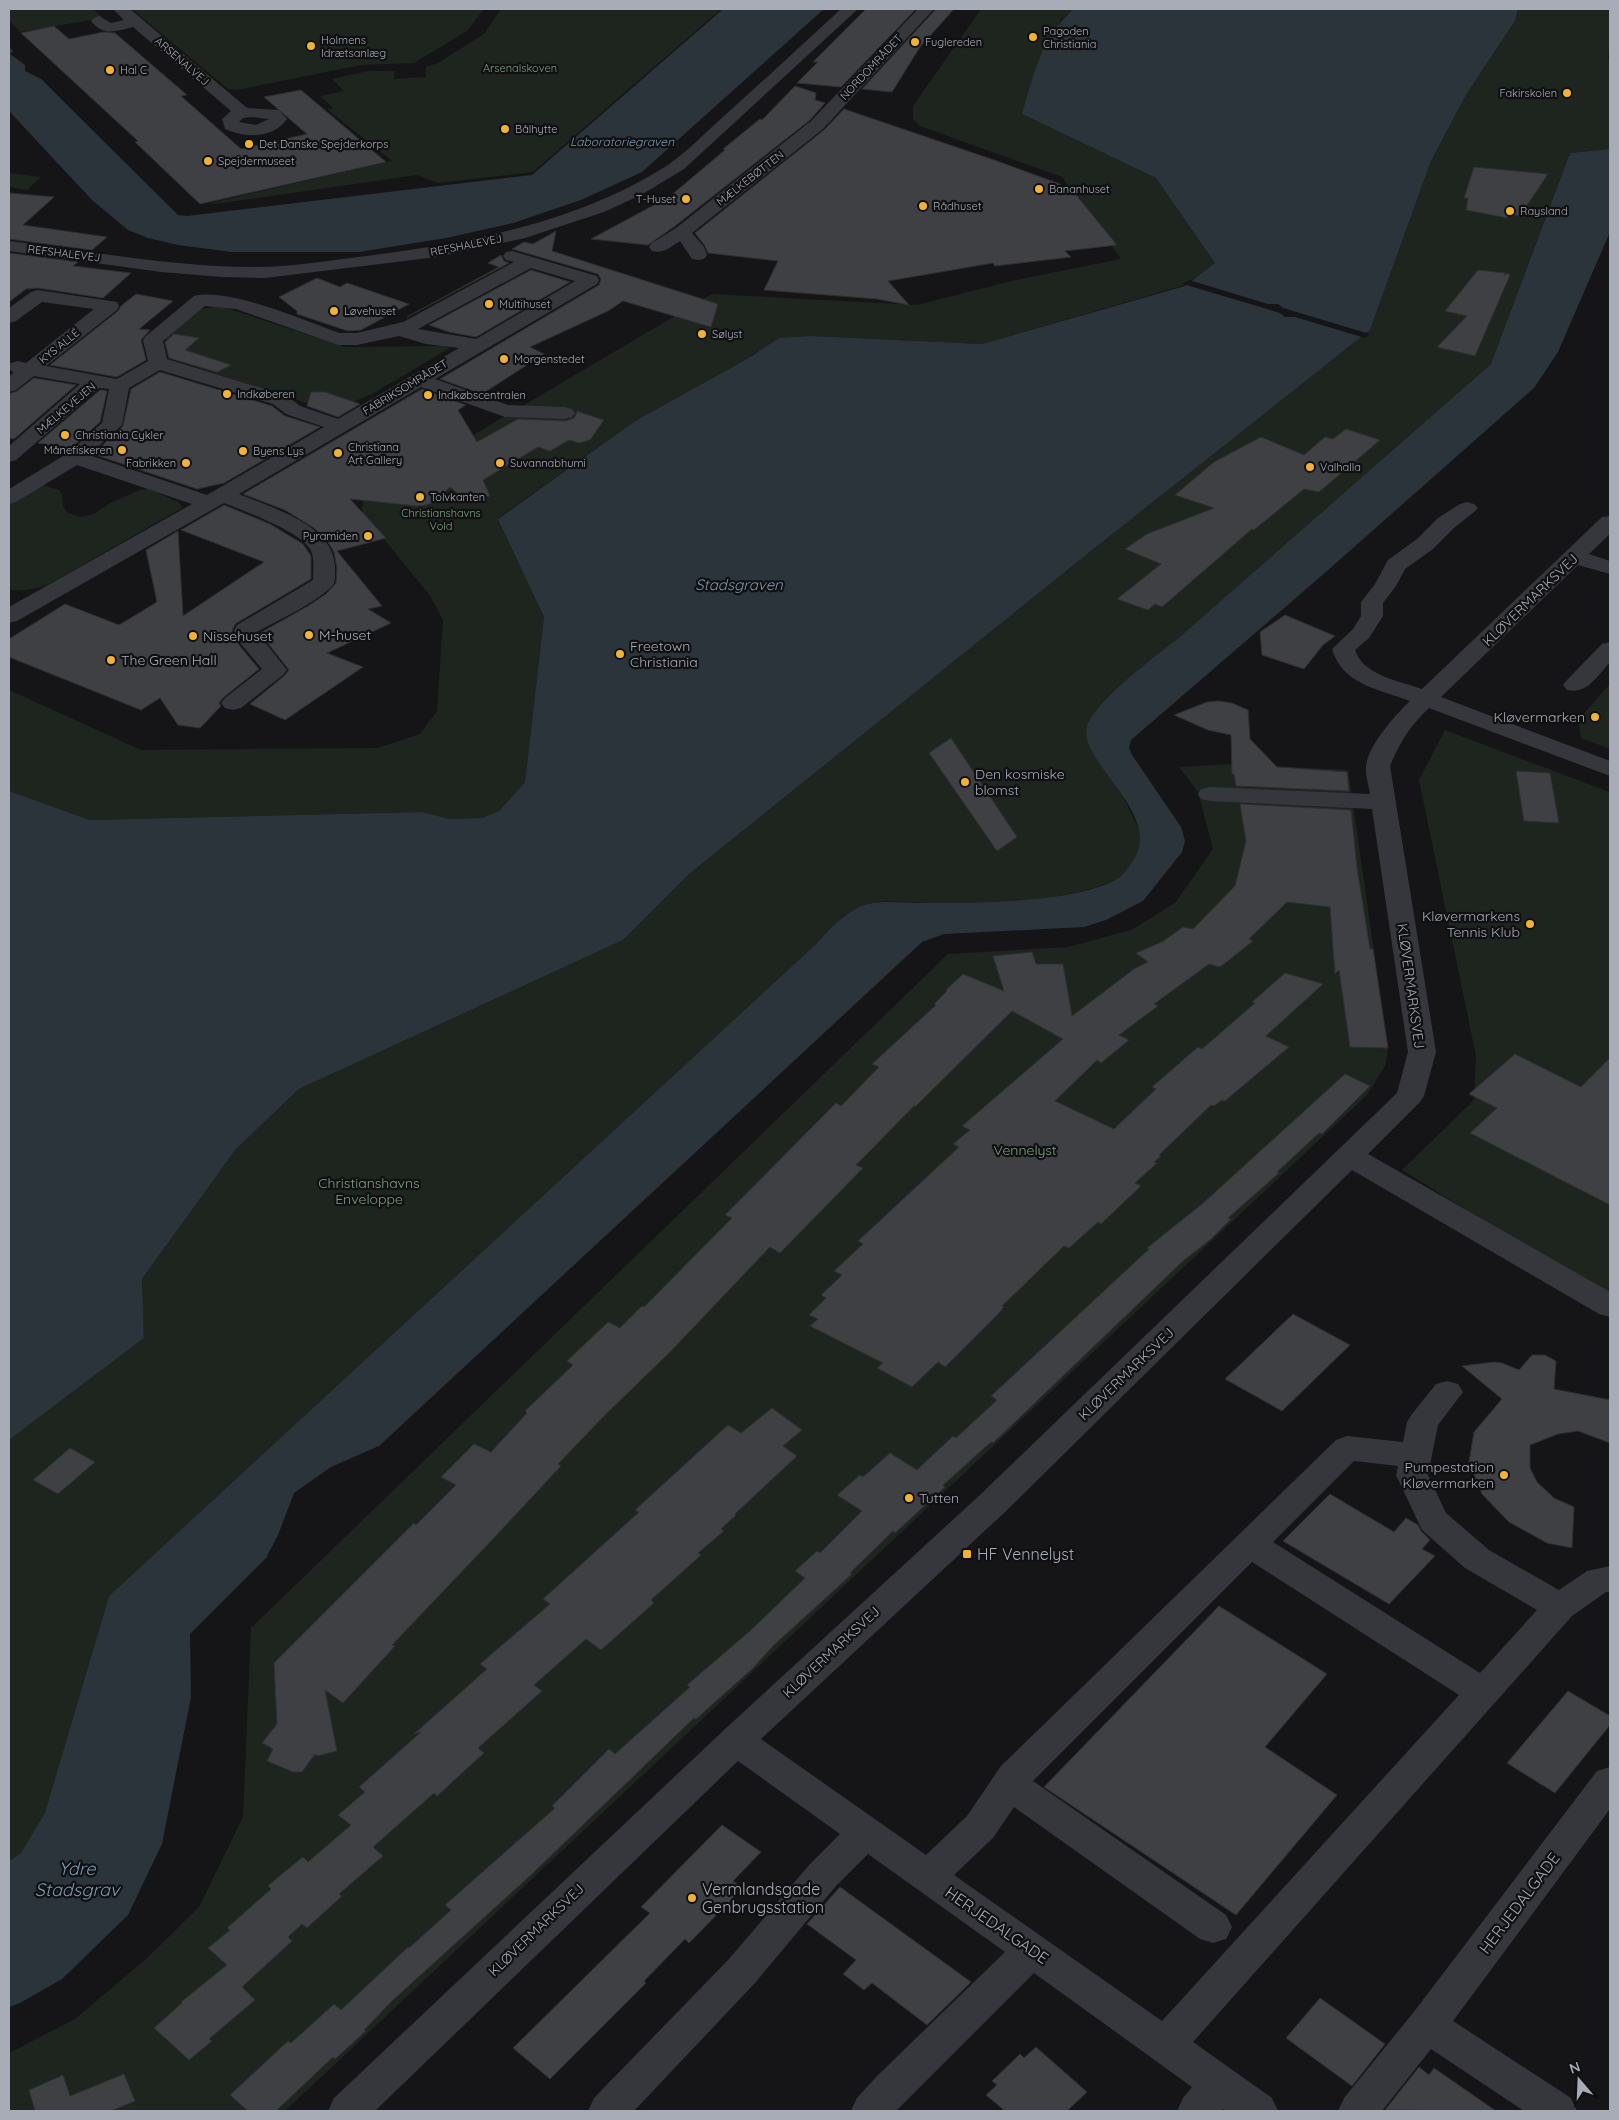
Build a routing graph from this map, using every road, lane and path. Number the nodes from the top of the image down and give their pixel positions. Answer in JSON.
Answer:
{"nodes":[{"id":1,"x":120,"y":9,"type":"edge"},
{"id":2,"x":850,"y":9,"type":"edge"},
{"id":3,"x":926,"y":9,"type":"edge"},
{"id":4,"x":99,"y":21,"type":"dead end"},
{"id":5,"x":136,"y":22,"type":"junction"},
{"id":6,"x":243,"y":113,"type":"dead end"},
{"id":7,"x":817,"y":125,"type":"joint"},
{"id":8,"x":682,"y":232,"type":"junction"},
{"id":9,"x":476,"y":244,"type":"junction"},
{"id":10,"x":9,"y":246,"type":"edge"},
{"id":11,"x":658,"y":247,"type":"dead end"},
{"id":12,"x":698,"y":255,"type":"dead end"},
{"id":13,"x":530,"y":261,"type":"junction"},
{"id":14,"x":9,"y":317,"type":"edge"},
{"id":15,"x":400,"y":330,"type":"junction"},
{"id":16,"x":478,"y":345,"type":"junction"},
{"id":17,"x":158,"y":363,"type":"junction"},
{"id":18,"x":9,"y":366,"type":"edge"},
{"id":19,"x":29,"y":370,"type":"junction"},
{"id":20,"x":418,"y":379,"type":"junction"},
{"id":21,"x":95,"y":381,"type":"junction"},
{"id":22,"x":120,"y":385,"type":"junction"},
{"id":23,"x":9,"y":386,"type":"edge"},
{"id":24,"x":565,"y":413,"type":"dead end"},
{"id":25,"x":340,"y":426,"type":"junction"},
{"id":26,"x":9,"y":456,"type":"edge"},
{"id":27,"x":75,"y":457,"type":"junction"},
{"id":28,"x":9,"y":498,"type":"edge"},
{"id":29,"x":215,"y":499,"type":"junction"},
{"id":30,"x":1467,"y":508,"type":"dead end"},
{"id":31,"x":1610,"y":522,"type":"edge"},
{"id":32,"x":1575,"y":557,"type":"junction"},
{"id":33,"x":1610,"y":568,"type":"edge"},
{"id":34,"x":9,"y":594,"type":"edge"},
{"id":35,"x":37,"y":600,"type":"junction"},
{"id":36,"x":9,"y":616,"type":"edge"},
{"id":37,"x":1610,"y":649,"type":"edge"},
{"id":38,"x":1575,"y":685,"type":"dead end"},
{"id":39,"x":1424,"y":698,"type":"junction"},
{"id":40,"x":233,"y":703,"type":"dead end"},
{"id":41,"x":1610,"y":769,"type":"edge"},
{"id":42,"x":1210,"y":794,"type":"dead end"},
{"id":43,"x":1383,"y":802,"type":"junction"},
{"id":44,"x":1348,"y":1155,"type":"junction"},
{"id":45,"x":1610,"y":1306,"type":"edge"},
{"id":46,"x":1447,"y":1392,"type":"dead end"},
{"id":47,"x":1416,"y":1456,"type":"junction"},
{"id":48,"x":1250,"y":1544,"type":"junction"},
{"id":49,"x":1610,"y":1579,"type":"edge"},
{"id":50,"x":1560,"y":1607,"type":"junction"},
{"id":51,"x":1482,"y":1692,"type":"junction"},
{"id":52,"x":736,"y":1740,"type":"junction"},
{"id":53,"x":1610,"y":1782,"type":"edge"},
{"id":54,"x":1009,"y":1784,"type":"junction"},
{"id":55,"x":866,"y":1832,"type":"junction"},
{"id":56,"x":928,"y":1876,"type":"junction"},
{"id":57,"x":1213,"y":1927,"type":"dead end"},
{"id":58,"x":1032,"y":1950,"type":"junction"},
{"id":59,"x":1427,"y":2025,"type":"junction"},
{"id":60,"x":1166,"y":2044,"type":"junction"},
{"id":61,"x":1208,"y":2098,"type":"edge"},
{"id":62,"x":348,"y":2111,"type":"edge"},
{"id":63,"x":608,"y":2111,"type":"edge"},
{"id":64,"x":870,"y":2111,"type":"edge"},
{"id":65,"x":1258,"y":2111,"type":"edge"},
{"id":66,"x":1358,"y":2111,"type":"edge"},
{"id":67,"x":1557,"y":2111,"type":"edge"}],
"edges":[{"from":1,"to":5,"type":"street","name":"ARSENALVEJ"},
{"from":2,"to":9,"type":"street","name":"REFSHALEVEJ"},
{"from":3,"to":7,"type":"street","name":"NORDOMRÅDET"},
{"from":4,"to":5,"type":"street"},
{"from":5,"to":6,"type":"street","name":"ARSENALVEJ"},
{"from":7,"to":8,"type":"street","name":"MÆLKEBØTTEN"},
{"from":8,"to":11,"type":"street","name":"MÆLKEBØTTEN"},
{"from":8,"to":12,"type":"street"},
{"from":9,"to":10,"type":"street","name":"REFSHALEVEJ"},
{"from":9,"to":13,"type":"street"},
{"from":13,"to":15,"type":"street"},
{"from":13,"to":16,"type":"street","name":"FABRIKSOMRÅDET"},
{"from":14,"to":19,"type":"street","name":"KYS ALLÉ"},
{"from":15,"to":16,"type":"street"},
{"from":15,"to":17,"type":"street"},
{"from":16,"to":20,"type":"street","name":"FABRIKSOMRÅDET"},
{"from":17,"to":22,"type":"street"},
{"from":17,"to":25,"type":"street"},
{"from":18,"to":19,"type":"street"},
{"from":19,"to":21,"type":"street"},
{"from":19,"to":23,"type":"street","name":"KYS ALLÉ"},
{"from":20,"to":24,"type":"street"},
{"from":20,"to":25,"type":"street","name":"FABRIKSOMRÅDET"},
{"from":21,"to":22,"type":"street","name":"MÆLKEVEJEN"},
{"from":21,"to":26,"type":"street","name":"MÆLKEVEJEN"},
{"from":22,"to":27,"type":"street"},
{"from":25,"to":29,"type":"street","name":"FABRIKSOMRÅDET"},
{"from":27,"to":28,"type":"street"},
{"from":27,"to":29,"type":"street"},
{"from":29,"to":35,"type":"street","name":"FABRIKSOMRÅDET"},
{"from":29,"to":40,"type":"street"},
{"from":30,"to":39,"type":"street"},
{"from":31,"to":32,"type":"street","name":"KLØVERMARKSVEJ"},
{"from":32,"to":33,"type":"street"},
{"from":32,"to":39,"type":"street","name":"KLØVERMARKSVEJ"},
{"from":34,"to":35,"type":"street"},
{"from":35,"to":36,"type":"street","name":"FABRIKSOMRÅDET"},
{"from":37,"to":38,"type":"street"},
{"from":39,"to":41,"type":"street"},
{"from":39,"to":43,"type":"street","name":"KLØVERMARKSVEJ"},
{"from":42,"to":43,"type":"street"},
{"from":43,"to":44,"type":"street","name":"KLØVERMARKSVEJ"},
{"from":44,"to":45,"type":"street"},
{"from":44,"to":52,"type":"street","name":"KLØVERMARKSVEJ"},
{"from":46,"to":47,"type":"street"},
{"from":47,"to":48,"type":"street"},
{"from":47,"to":50,"type":"street"},
{"from":48,"to":51,"type":"street"},
{"from":48,"to":54,"type":"street"},
{"from":49,"to":50,"type":"street"},
{"from":50,"to":51,"type":"street"},
{"from":51,"to":60,"type":"street"},
{"from":52,"to":55,"type":"street","name":"HERJEDALGADE"},
{"from":52,"to":62,"type":"street","name":"KLØVERMARKSVEJ"},
{"from":53,"to":59,"type":"street","name":"HERJEDALGADE"},
{"from":54,"to":56,"type":"street"},
{"from":54,"to":57,"type":"street"},
{"from":55,"to":56,"type":"street","name":"HERJEDALGADE"},
{"from":55,"to":63,"type":"street"},
{"from":56,"to":58,"type":"street","name":"HERJEDALGADE"},
{"from":58,"to":60,"type":"street","name":"HERJEDALGADE"},
{"from":58,"to":64,"type":"street"},
{"from":59,"to":66,"type":"street","name":"HERJEDALGADE"},
{"from":59,"to":67,"type":"street"},
{"from":60,"to":61,"type":"street","name":"HERJEDALGADE"},
{"from":61,"to":65,"type":"street","name":"HERJEDALGADE"}]}
